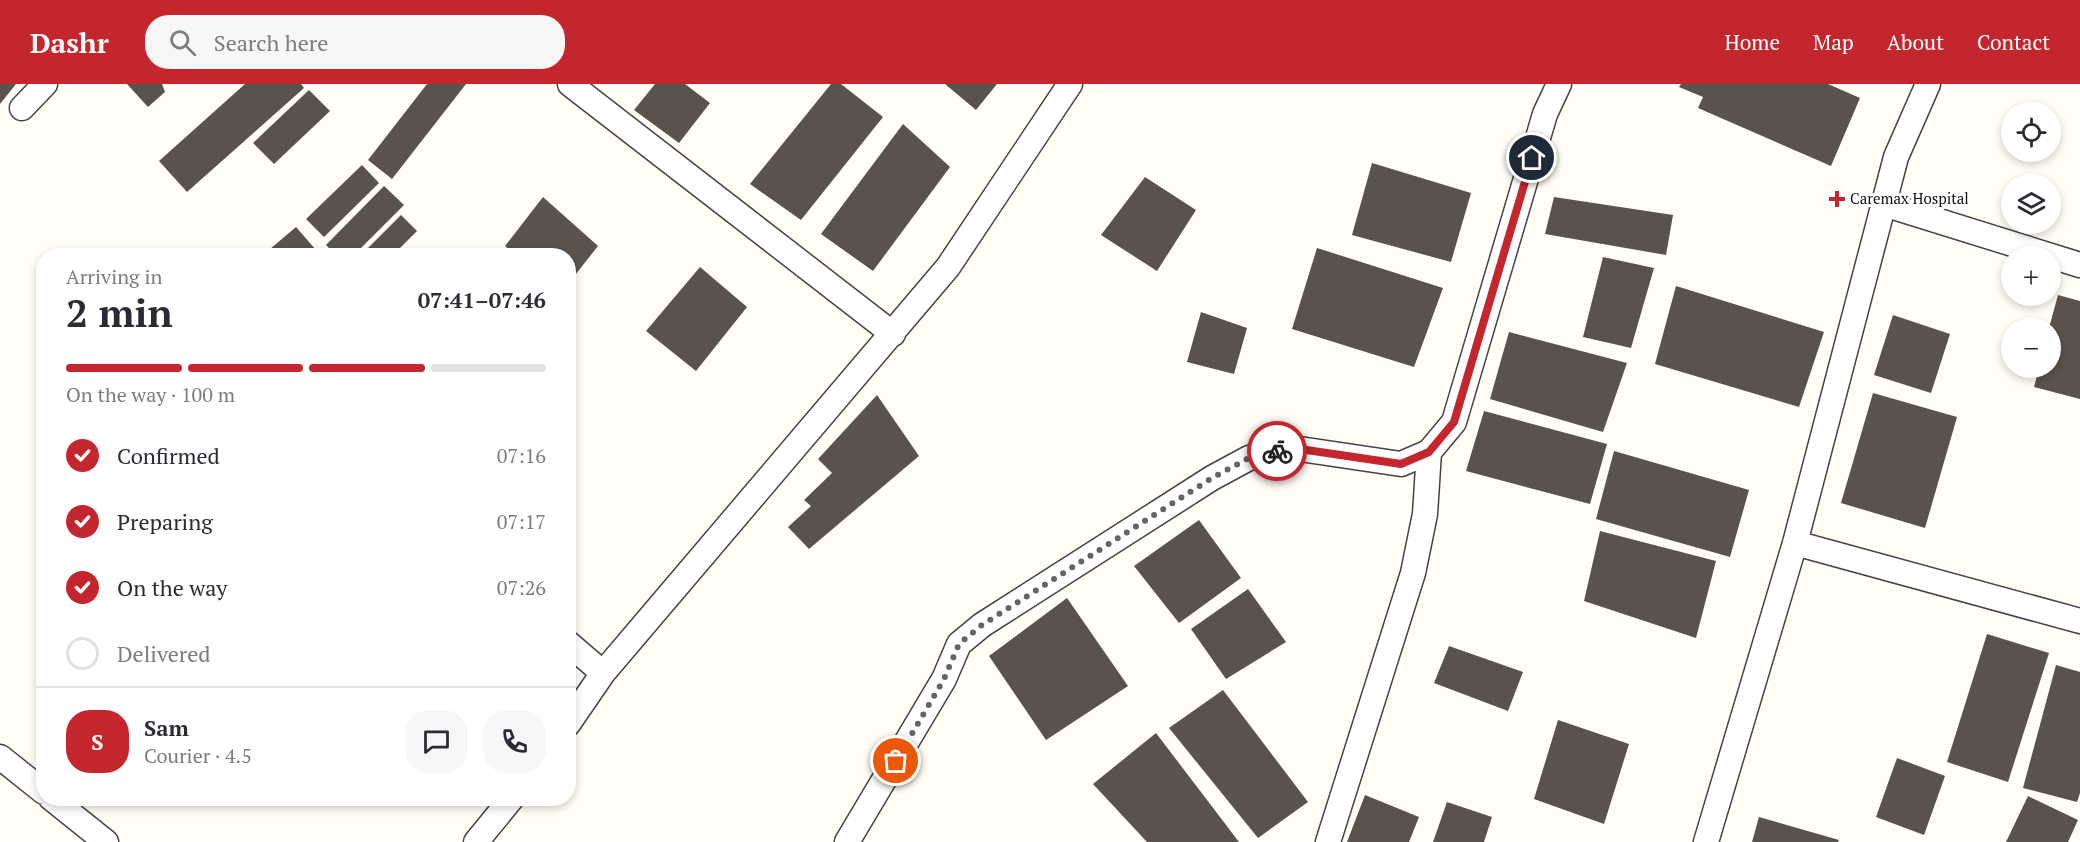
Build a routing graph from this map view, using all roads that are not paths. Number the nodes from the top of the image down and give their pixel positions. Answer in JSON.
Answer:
{"nodes":[{"id":1,"x":45,"y":84,"type":"edge"},
{"id":2,"x":570,"y":84,"type":"edge"},
{"id":3,"x":1071,"y":84,"type":"edge"},
{"id":4,"x":1559,"y":84,"type":"edge"},
{"id":5,"x":1928,"y":84,"type":"edge"},
{"id":6,"x":22,"y":108,"type":"dead end"},
{"id":7,"x":1884,"y":204,"type":"junction"},
{"id":8,"x":2080,"y":265,"type":"edge"},
{"id":9,"x":893,"y":334,"type":"junction"},
{"id":10,"x":1429,"y":452,"type":"junction"},
{"id":11,"x":1795,"y":543,"type":"junction"},
{"id":12,"x":2080,"y":621,"type":"edge"},
{"id":13,"x":576,"y":650,"type":"edge"},
{"id":14,"x":603,"y":673,"type":"junction"},
{"id":15,"x":576,"y":712,"type":"edge"},
{"id":16,"x":0,"y":757,"type":"edge"},
{"id":17,"x":36,"y":786,"type":"edge"},
{"id":18,"x":61,"y":806,"type":"edge"},
{"id":19,"x":505,"y":806,"type":"edge"},
{"id":20,"x":106,"y":842,"type":"edge"},
{"id":21,"x":476,"y":842,"type":"edge"},
{"id":22,"x":847,"y":842,"type":"edge"},
{"id":23,"x":1328,"y":842,"type":"edge"},
{"id":24,"x":1707,"y":842,"type":"edge"}],
"edges":[{"from":1,"to":6,"type":"street"},
{"from":2,"to":9,"type":"street"},
{"from":3,"to":9,"type":"street"},
{"from":4,"to":10,"type":"street"},
{"from":5,"to":7,"type":"street"},
{"from":7,"to":8,"type":"street"},
{"from":7,"to":11,"type":"street"},
{"from":9,"to":14,"type":"street"},
{"from":10,"to":22,"type":"street"},
{"from":10,"to":23,"type":"street"},
{"from":11,"to":12,"type":"street"},
{"from":11,"to":24,"type":"street"},
{"from":13,"to":14,"type":"street"},
{"from":14,"to":15,"type":"street"},
{"from":16,"to":17,"type":"street"},
{"from":18,"to":20,"type":"street"},
{"from":19,"to":21,"type":"street"}]}
